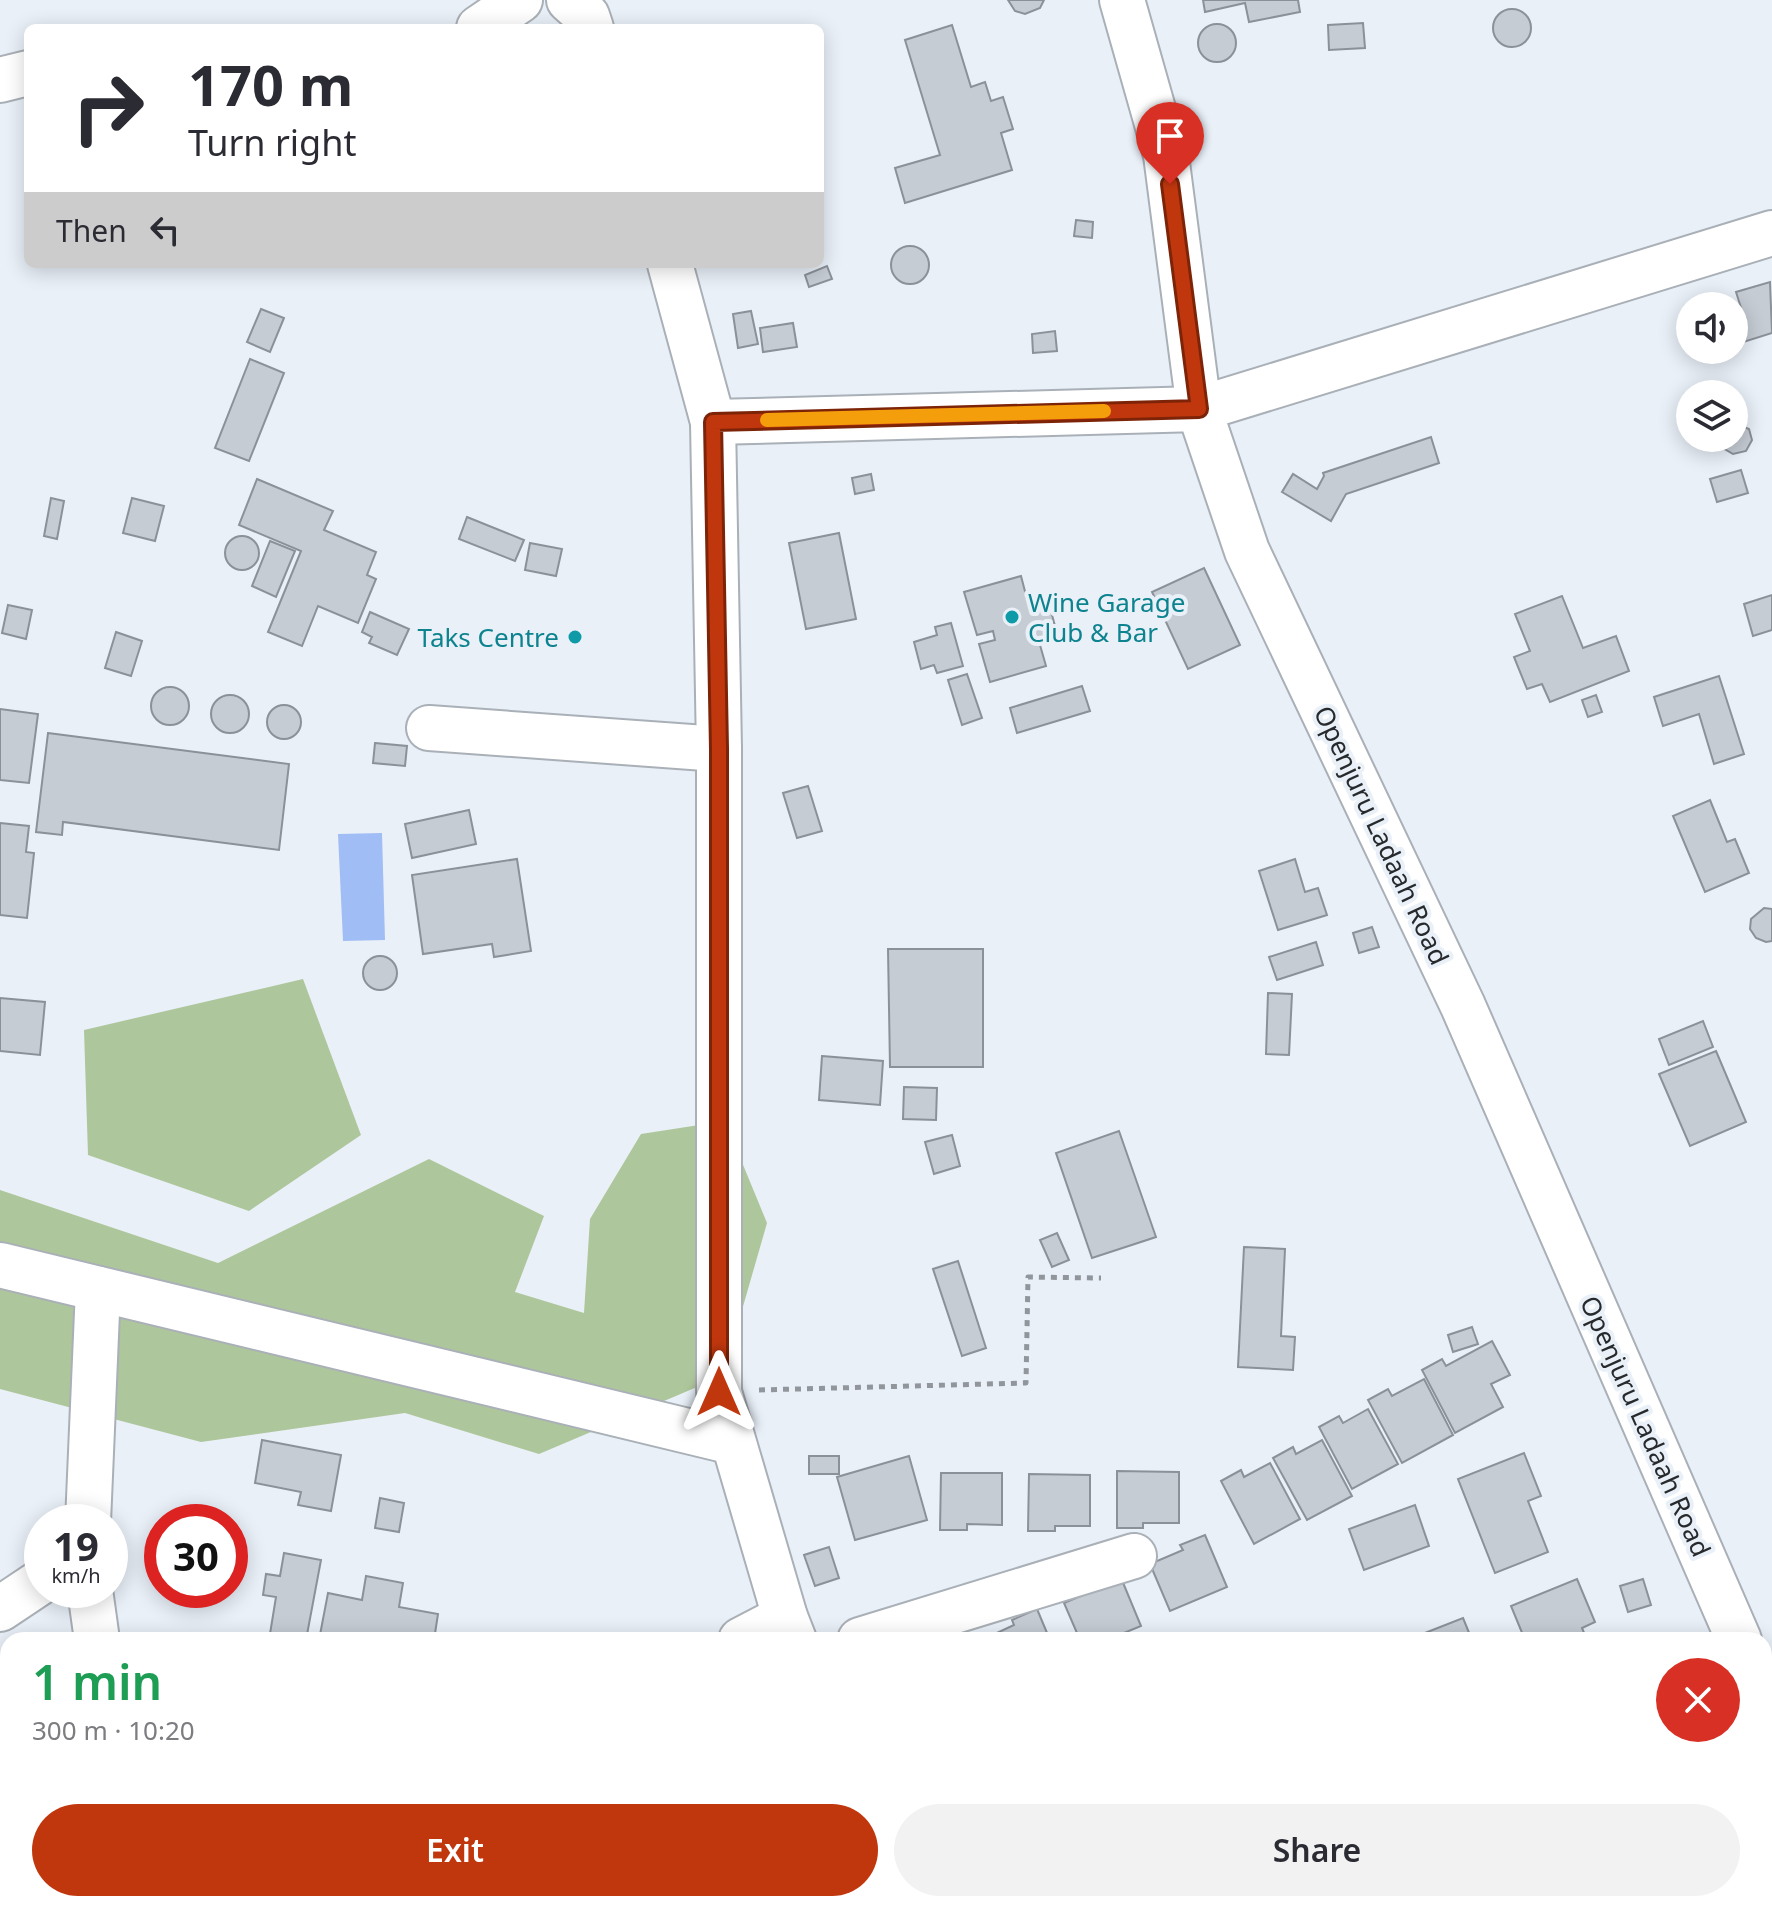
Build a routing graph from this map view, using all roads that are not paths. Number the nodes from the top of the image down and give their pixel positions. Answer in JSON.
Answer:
{"nodes":[{"id":1,"x":520,"y":0,"type":"edge"},
{"id":2,"x":569,"y":0,"type":"edge"},
{"id":3,"x":1122,"y":0,"type":"edge"},
{"id":4,"x":485,"y":24,"type":"edge"},
{"id":5,"x":590,"y":24,"type":"edge"},
{"id":6,"x":24,"y":74,"type":"edge"},
{"id":7,"x":0,"y":80,"type":"edge"},
{"id":8,"x":1772,"y":233,"type":"edge"},
{"id":9,"x":671,"y":268,"type":"edge"},
{"id":10,"x":1199,"y":409,"type":"junction"},
{"id":11,"x":713,"y":422,"type":"junction"},
{"id":12,"x":429,"y":728,"type":"dead end"},
{"id":13,"x":719,"y":749,"type":"junction"},
{"id":14,"x":0,"y":1265,"type":"edge"},
{"id":15,"x":98,"y":1289,"type":"junction"},
{"id":16,"x":733,"y":1442,"type":"junction"},
{"id":17,"x":89,"y":1504,"type":"edge"},
{"id":18,"x":1134,"y":1556,"type":"dead end"},
{"id":19,"x":24,"y":1593,"type":"edge"},
{"id":20,"x":93,"y":1608,"type":"edge"},
{"id":21,"x":0,"y":1609,"type":"edge"},
{"id":22,"x":790,"y":1628,"type":"edge"},
{"id":23,"x":96,"y":1632,"type":"edge"},
{"id":24,"x":886,"y":1632,"type":"edge"},
{"id":25,"x":1736,"y":1632,"type":"edge"}],
"edges":[{"from":1,"to":4,"type":"street"},
{"from":2,"to":5,"type":"street"},
{"from":3,"to":10,"type":"street","name":"Openjuru Ladaah Road"},
{"from":6,"to":7,"type":"street"},
{"from":8,"to":10,"type":"street"},
{"from":9,"to":11,"type":"street"},
{"from":10,"to":11,"type":"street"},
{"from":10,"to":25,"type":"street","name":"Openjuru Ladaah Road"},
{"from":11,"to":13,"type":"street"},
{"from":12,"to":13,"type":"street"},
{"from":13,"to":16,"type":"street"},
{"from":14,"to":15,"type":"street"},
{"from":15,"to":16,"type":"street"},
{"from":15,"to":17,"type":"street"},
{"from":16,"to":22,"type":"street"},
{"from":18,"to":24,"type":"street"},
{"from":19,"to":21,"type":"street"},
{"from":20,"to":23,"type":"street"}]}
